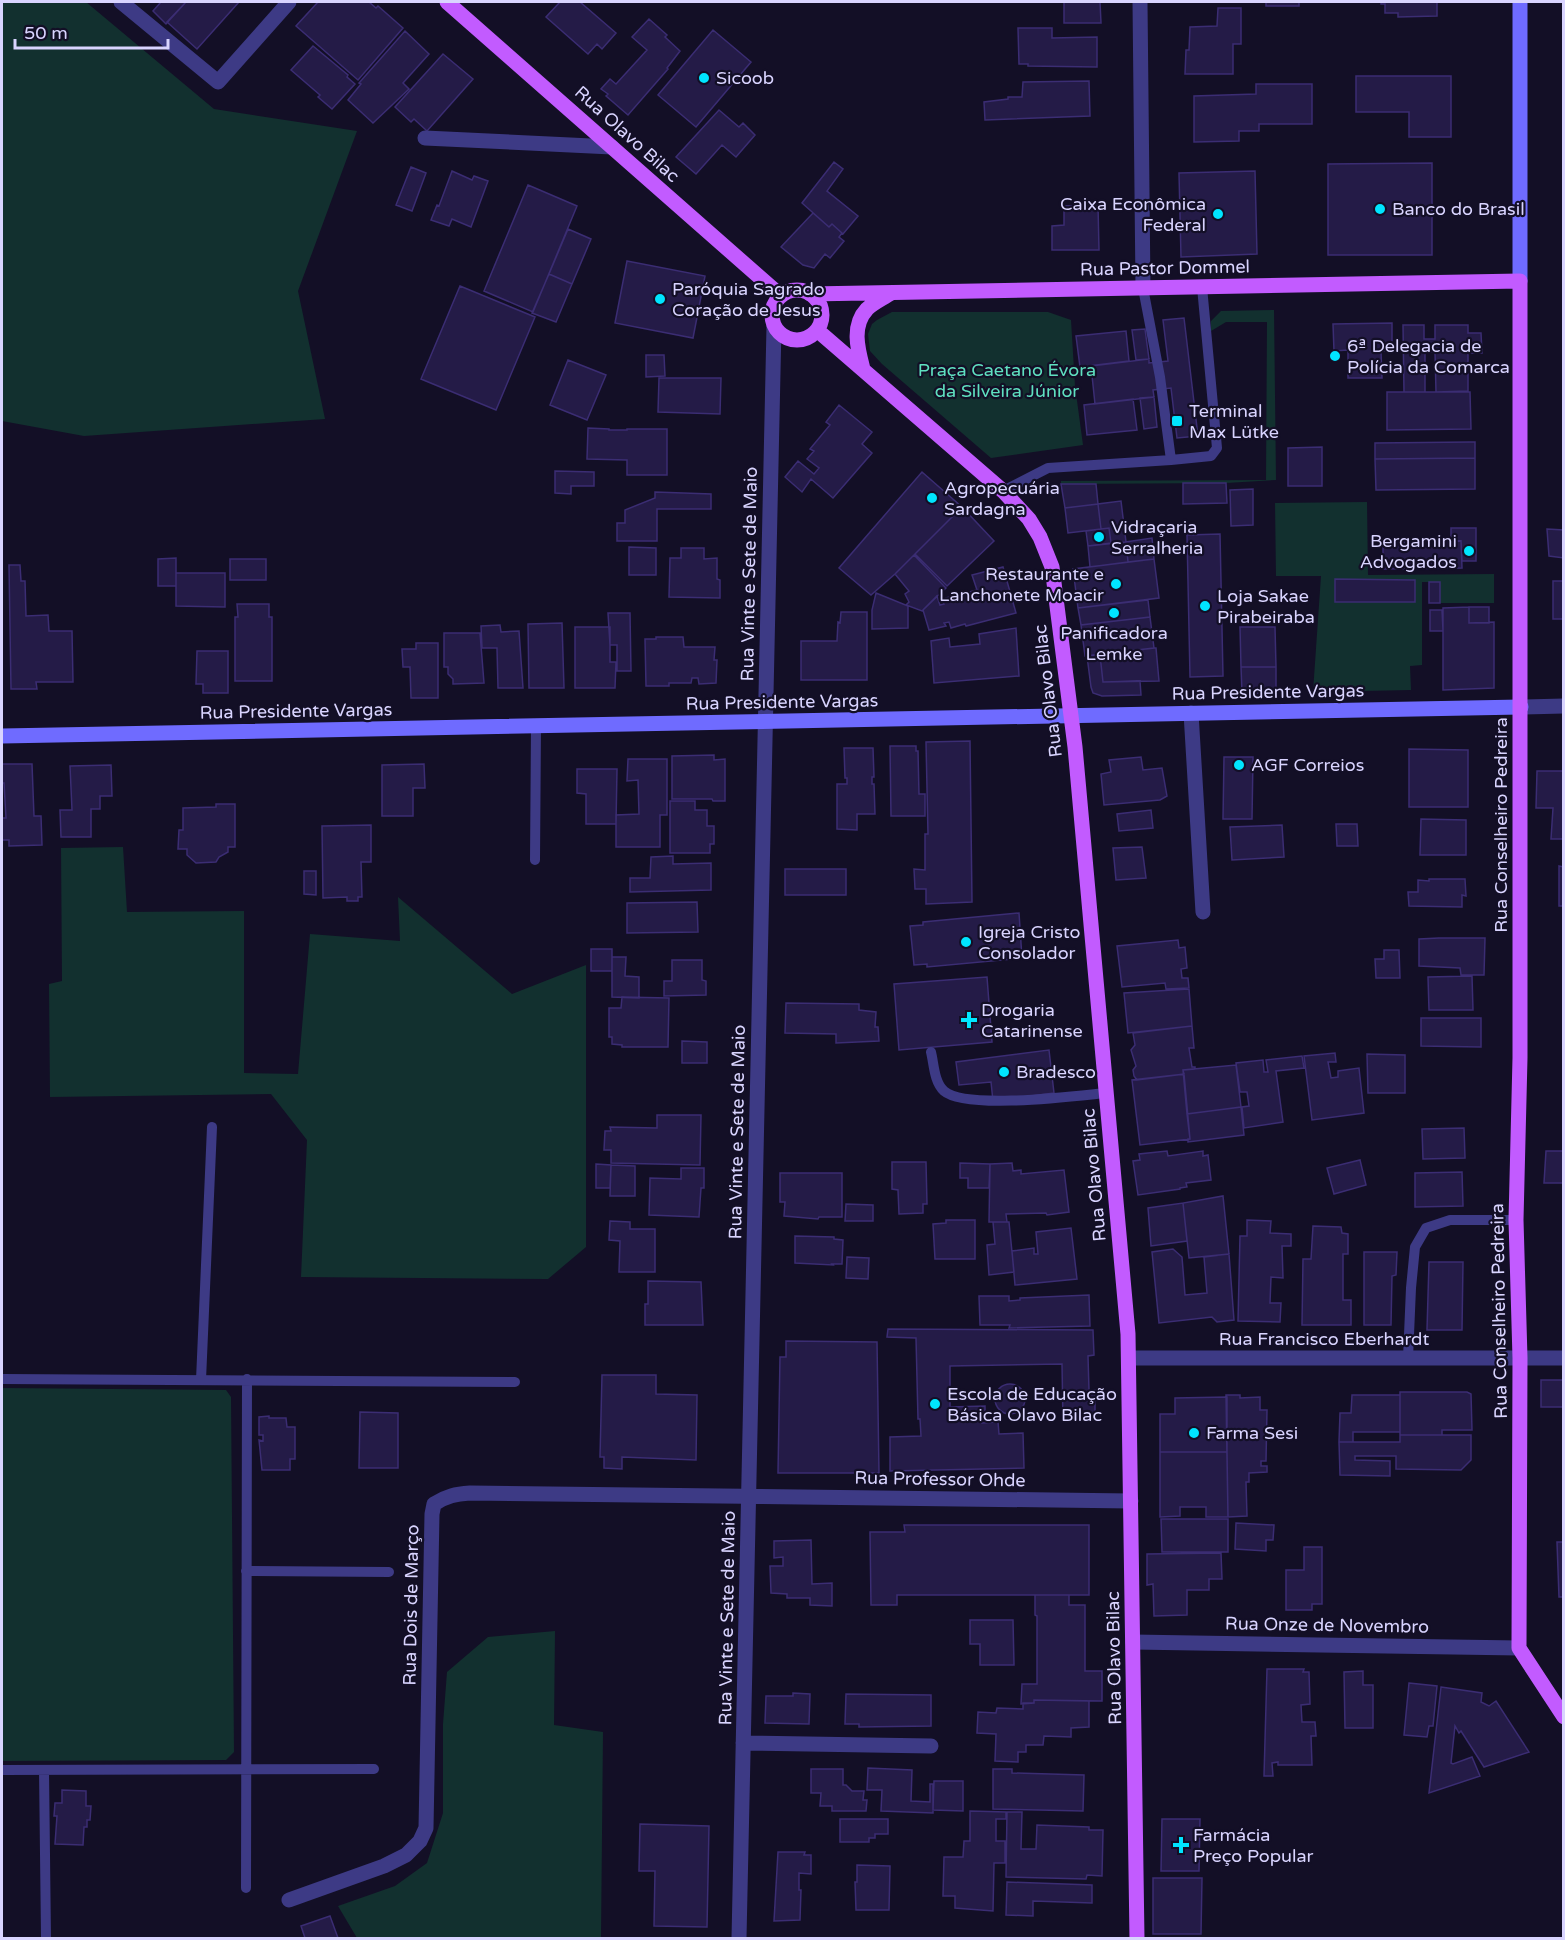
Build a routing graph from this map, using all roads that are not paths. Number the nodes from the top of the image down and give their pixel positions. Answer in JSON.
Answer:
{"nodes":[{"id":1,"x":121,"y":2,"type":"edge"},
{"id":2,"x":289,"y":2,"type":"edge"},
{"id":3,"x":447,"y":2,"type":"edge"},
{"id":4,"x":1140,"y":2,"type":"edge"},
{"id":5,"x":1520,"y":2,"type":"edge"},
{"id":6,"x":425,"y":138,"type":"dead end"},
{"id":7,"x":612,"y":147,"type":"junction"},
{"id":8,"x":1520,"y":280,"type":"junction"},
{"id":9,"x":1202,"y":287,"type":"junction"},
{"id":10,"x":1143,"y":288,"type":"junction"},
{"id":11,"x":891,"y":293,"type":"junction"},
{"id":12,"x":810,"y":294,"type":"junction"},
{"id":13,"x":781,"y":296,"type":"junction"},
{"id":14,"x":774,"y":326,"type":"junction"},
{"id":15,"x":817,"y":330,"type":"junction"},
{"id":16,"x":863,"y":369,"type":"junction"},
{"id":17,"x":1171,"y":460,"type":"junction"},
{"id":18,"x":1003,"y":491,"type":"junction"},
{"id":19,"x":1521,"y":706,"type":"junction"},
{"id":20,"x":1563,"y":706,"type":"edge"},
{"id":21,"x":1191,"y":713,"type":"junction"},
{"id":22,"x":1072,"y":715,"type":"junction"},
{"id":23,"x":766,"y":721,"type":"junction"},
{"id":24,"x":536,"y":726,"type":"junction"},
{"id":25,"x":2,"y":736,"type":"edge"},
{"id":26,"x":536,"y":860,"type":"dead end"},
{"id":27,"x":1203,"y":912,"type":"dead end"},
{"id":28,"x":931,"y":1052,"type":"dead end"},
{"id":29,"x":1107,"y":1093,"type":"junction"},
{"id":30,"x":212,"y":1127,"type":"dead end"},
{"id":31,"x":1516,"y":1220,"type":"junction"},
{"id":32,"x":1129,"y":1358,"type":"junction"},
{"id":33,"x":1408,"y":1358,"type":"junction"},
{"id":34,"x":1520,"y":1358,"type":"junction"},
{"id":35,"x":1563,"y":1358,"type":"edge"},
{"id":36,"x":2,"y":1379,"type":"edge"},
{"id":37,"x":247,"y":1379,"type":"junction"},
{"id":38,"x":201,"y":1380,"type":"junction"},
{"id":39,"x":515,"y":1382,"type":"dead end"},
{"id":40,"x":749,"y":1497,"type":"junction"},
{"id":41,"x":1131,"y":1501,"type":"junction"},
{"id":42,"x":246,"y":1571,"type":"junction"},
{"id":43,"x":390,"y":1572,"type":"dead end"},
{"id":44,"x":1133,"y":1642,"type":"junction"},
{"id":45,"x":1519,"y":1648,"type":"junction"},
{"id":46,"x":1563,"y":1717,"type":"edge"},
{"id":47,"x":743,"y":1743,"type":"junction"},
{"id":48,"x":931,"y":1746,"type":"dead end"},
{"id":49,"x":374,"y":1769,"type":"dead end"},
{"id":50,"x":2,"y":1770,"type":"edge"},
{"id":51,"x":44,"y":1770,"type":"junction"},
{"id":52,"x":247,"y":1770,"type":"junction"},
{"id":53,"x":246,"y":1888,"type":"dead end"},
{"id":54,"x":289,"y":1900,"type":"dead end"},
{"id":55,"x":46,"y":1938,"type":"edge"},
{"id":56,"x":739,"y":1938,"type":"edge"},
{"id":57,"x":1137,"y":1938,"type":"edge"}],
"edges":[{"from":1,"to":2,"type":"street"},
{"from":3,"to":7,"type":"main road","name":"Rua Olavo Bilac"},
{"from":4,"to":10,"type":"street"},
{"from":5,"to":8,"type":"street","name":"Rua Conselheiro Pedreira"},
{"from":6,"to":7,"type":"street"},
{"from":7,"to":13,"type":"main road","name":"Rua Olavo Bilac"},
{"from":8,"to":9,"type":"main road","name":"Rua Pastor Dommel"},
{"from":8,"to":19,"type":"main road","name":"Rua Conselheiro Pedreira"},
{"from":9,"to":10,"type":"main road","name":"Rua Pastor Dommel"},
{"from":9,"to":17,"type":"lane"},
{"from":10,"to":11,"type":"main road","name":"Rua Pastor Dommel"},
{"from":10,"to":17,"type":"lane"},
{"from":11,"to":12,"type":"main road","name":"Rua Pastor Dommel"},
{"from":11,"to":16,"type":"main road"},
{"from":12,"to":13,"type":"main road"},
{"from":12,"to":15,"type":"main road"},
{"from":13,"to":14,"type":"main road"},
{"from":14,"to":15,"type":"main road"},
{"from":14,"to":23,"type":"street","name":"Rua Vinte e Sete de Maio"},
{"from":15,"to":16,"type":"main road","name":"Rua Olavo Bilac"},
{"from":16,"to":18,"type":"main road","name":"Rua Olavo Bilac"},
{"from":17,"to":18,"type":"lane"},
{"from":18,"to":22,"type":"main road","name":"Rua Olavo Bilac"},
{"from":19,"to":20,"type":"street","name":"Rua Presidente Vargas"},
{"from":19,"to":21,"type":"street","name":"Rua Presidente Vargas"},
{"from":19,"to":31,"type":"main road","name":"Rua Conselheiro Pedreira"},
{"from":21,"to":22,"type":"street","name":"Rua Presidente Vargas"},
{"from":21,"to":27,"type":"street"},
{"from":22,"to":23,"type":"street","name":"Rua Presidente Vargas"},
{"from":22,"to":29,"type":"main road","name":"Rua Olavo Bilac"},
{"from":23,"to":24,"type":"street","name":"Rua Presidente Vargas"},
{"from":23,"to":40,"type":"street","name":"Rua Vinte e Sete de Maio"},
{"from":24,"to":25,"type":"street","name":"Rua Presidente Vargas"},
{"from":24,"to":26,"type":"lane"},
{"from":28,"to":29,"type":"lane"},
{"from":29,"to":32,"type":"main road","name":"Rua Olavo Bilac"},
{"from":30,"to":38,"type":"lane"},
{"from":31,"to":33,"type":"lane"},
{"from":31,"to":34,"type":"main road","name":"Rua Conselheiro Pedreira"},
{"from":32,"to":33,"type":"street","name":"Rua Francisco Eberhardt"},
{"from":32,"to":41,"type":"main road","name":"Rua Olavo Bilac"},
{"from":33,"to":34,"type":"street","name":"Rua Francisco Eberhardt"},
{"from":34,"to":35,"type":"street","name":"Rua Francisco Eberhardt"},
{"from":34,"to":45,"type":"main road","name":"Rua Conselheiro Pedreira"},
{"from":36,"to":38,"type":"lane"},
{"from":37,"to":38,"type":"lane"},
{"from":37,"to":39,"type":"lane"},
{"from":37,"to":42,"type":"lane"},
{"from":40,"to":41,"type":"street","name":"Rua Professor Ohde"},
{"from":40,"to":47,"type":"street","name":"Rua Vinte e Sete de Maio"},
{"from":40,"to":54,"type":"street","name":"Rua Dois de Março"},
{"from":41,"to":44,"type":"main road","name":"Rua Olavo Bilac"},
{"from":42,"to":43,"type":"lane"},
{"from":42,"to":52,"type":"lane"},
{"from":44,"to":45,"type":"street","name":"Rua Onze de Novembro"},
{"from":44,"to":57,"type":"main road","name":"Rua Olavo Bilac"},
{"from":45,"to":46,"type":"main road"},
{"from":47,"to":48,"type":"street"},
{"from":47,"to":56,"type":"street","name":"Rua Vinte e Sete de Maio"},
{"from":49,"to":52,"type":"lane"},
{"from":50,"to":51,"type":"lane"},
{"from":51,"to":52,"type":"lane"},
{"from":51,"to":55,"type":"lane"},
{"from":52,"to":53,"type":"lane"}]}
